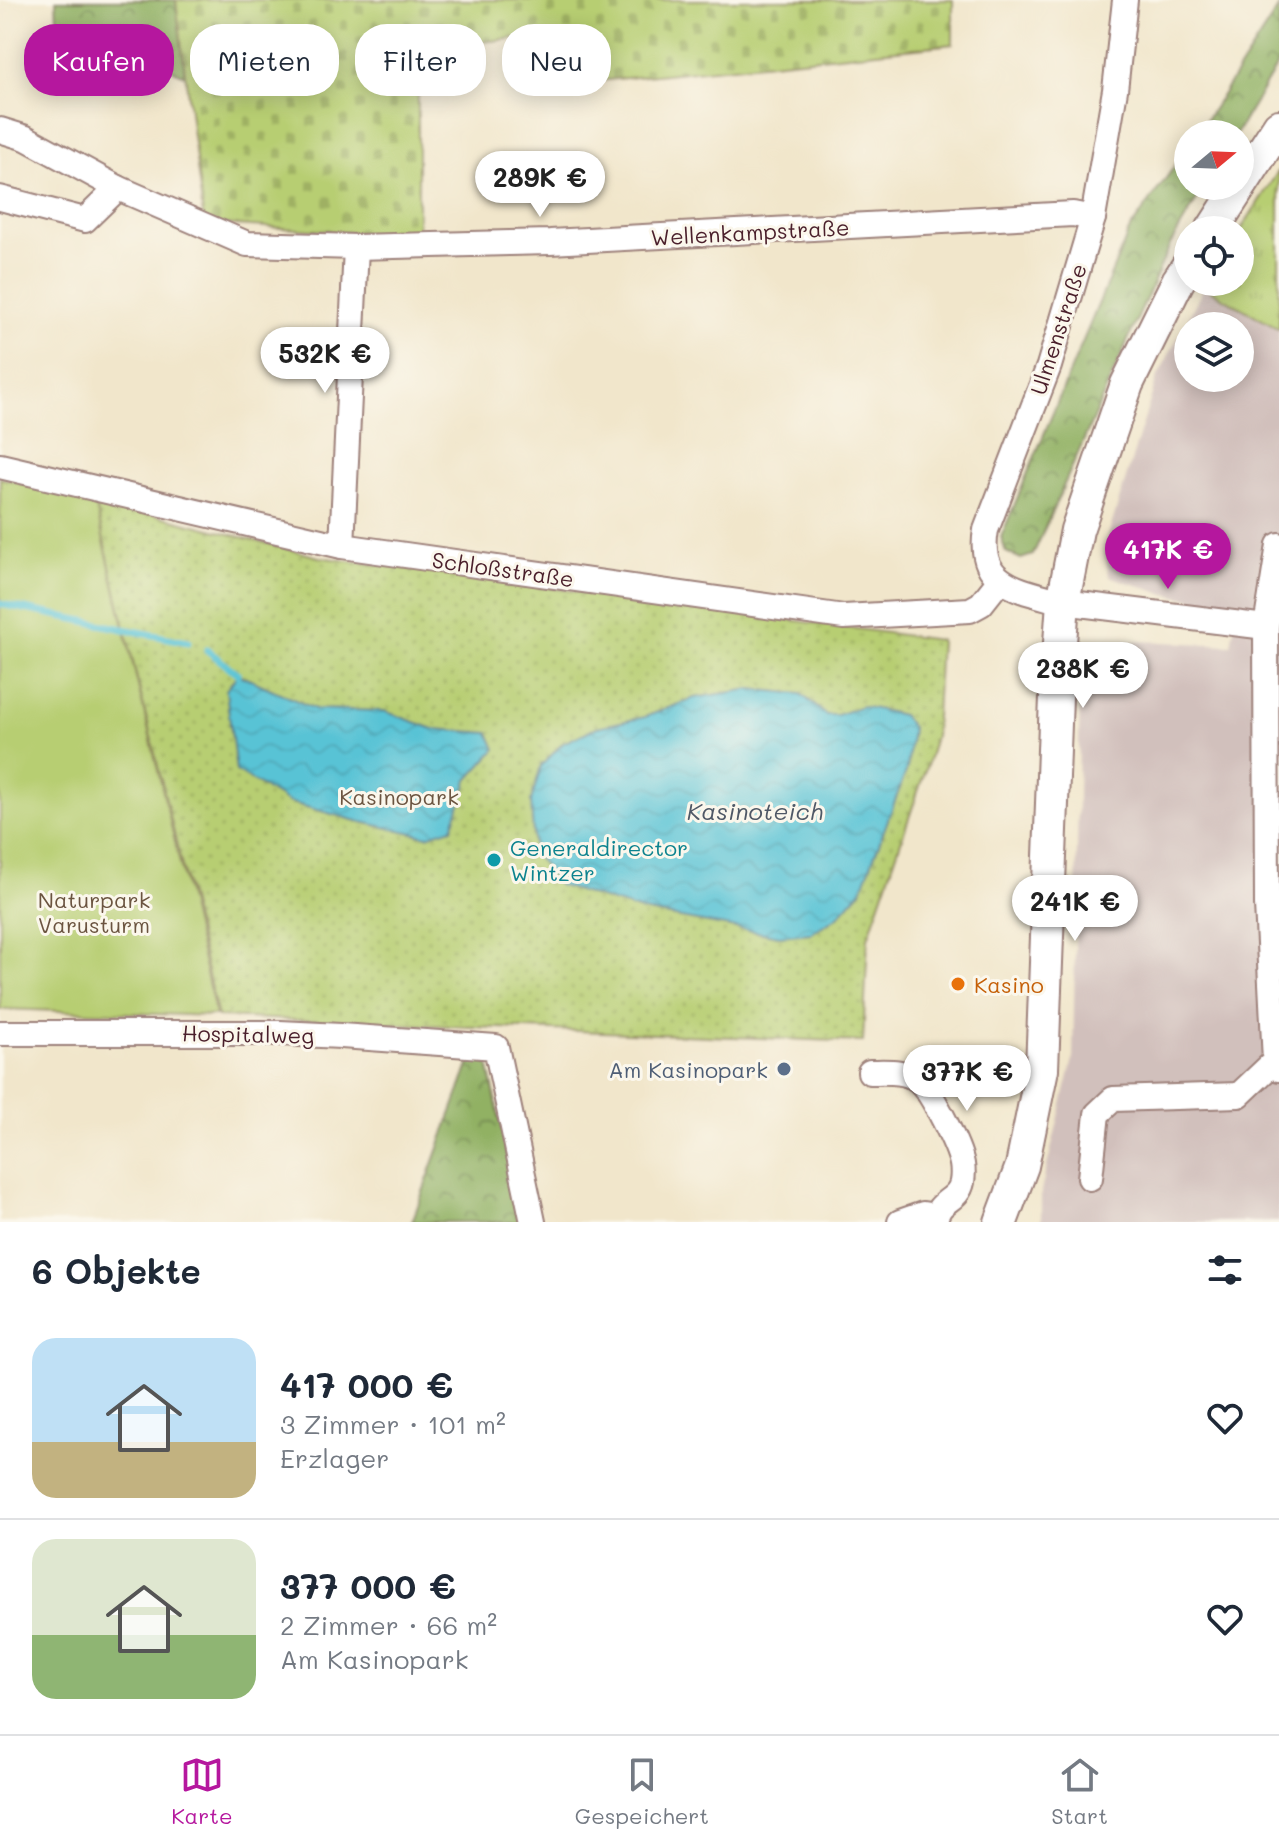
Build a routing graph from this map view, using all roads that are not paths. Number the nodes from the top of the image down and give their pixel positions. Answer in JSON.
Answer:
{"nodes":[{"id":1,"x":1125,"y":0,"type":"edge"},
{"id":2,"x":1278,"y":129,"type":"edge"},
{"id":3,"x":0,"y":130,"type":"edge"},
{"id":4,"x":118,"y":188,"type":"junction"},
{"id":5,"x":0,"y":198,"type":"edge"},
{"id":6,"x":1221,"y":216,"type":"edge"},
{"id":7,"x":1093,"y":218,"type":"junction"},
{"id":8,"x":356,"y":247,"type":"junction"},
{"id":9,"x":1174,"y":289,"type":"edge"},
{"id":10,"x":0,"y":466,"type":"edge"},
{"id":11,"x":1279,"y":545,"type":"edge"},
{"id":12,"x":342,"y":546,"type":"junction"},
{"id":13,"x":1000,"y":580,"type":"junction"},
{"id":14,"x":1063,"y":602,"type":"junction"},
{"id":15,"x":1266,"y":627,"type":"junction"},
{"id":16,"x":1273,"y":779,"type":"edge"},
{"id":17,"x":1273,"y":905,"type":"edge"},
{"id":18,"x":1274,"y":949,"type":"edge"},
{"id":19,"x":0,"y":1033,"type":"edge"},
{"id":20,"x":1278,"y":1064,"type":"edge"},
{"id":21,"x":870,"y":1072,"type":"dead end"},
{"id":22,"x":1090,"y":1178,"type":"dead end"},
{"id":23,"x":935,"y":1219,"type":"edge"},
{"id":24,"x":533,"y":1222,"type":"edge"},
{"id":25,"x":900,"y":1222,"type":"edge"},
{"id":26,"x":1001,"y":1222,"type":"edge"}],
"edges":[{"from":1,"to":7,"type":"street","name":"Ulmenstraße"},
{"from":2,"to":6,"type":"main road"},
{"from":3,"to":4,"type":"street","name":"Wellenkampstraße"},
{"from":4,"to":5,"type":"street"},
{"from":4,"to":8,"type":"street","name":"Wellenkampstraße"},
{"from":7,"to":8,"type":"street","name":"Wellenkampstraße"},
{"from":7,"to":13,"type":"street","name":"Ulmenstraße"},
{"from":8,"to":12,"type":"street"},
{"from":9,"to":14,"type":"main road"},
{"from":10,"to":12,"type":"street","name":"Schloßstraße"},
{"from":11,"to":15,"type":"street"},
{"from":12,"to":13,"type":"street","name":"Schloßstraße"},
{"from":13,"to":14,"type":"street"},
{"from":14,"to":15,"type":"street"},
{"from":14,"to":26,"type":"main road"},
{"from":15,"to":16,"type":"street"},
{"from":16,"to":17,"type":"street"},
{"from":17,"to":18,"type":"street"},
{"from":18,"to":20,"type":"street"},
{"from":19,"to":24,"type":"street","name":"Hospitalweg"},
{"from":20,"to":22,"type":"street"},
{"from":21,"to":23,"type":"street"},
{"from":23,"to":25,"type":"street"}]}
